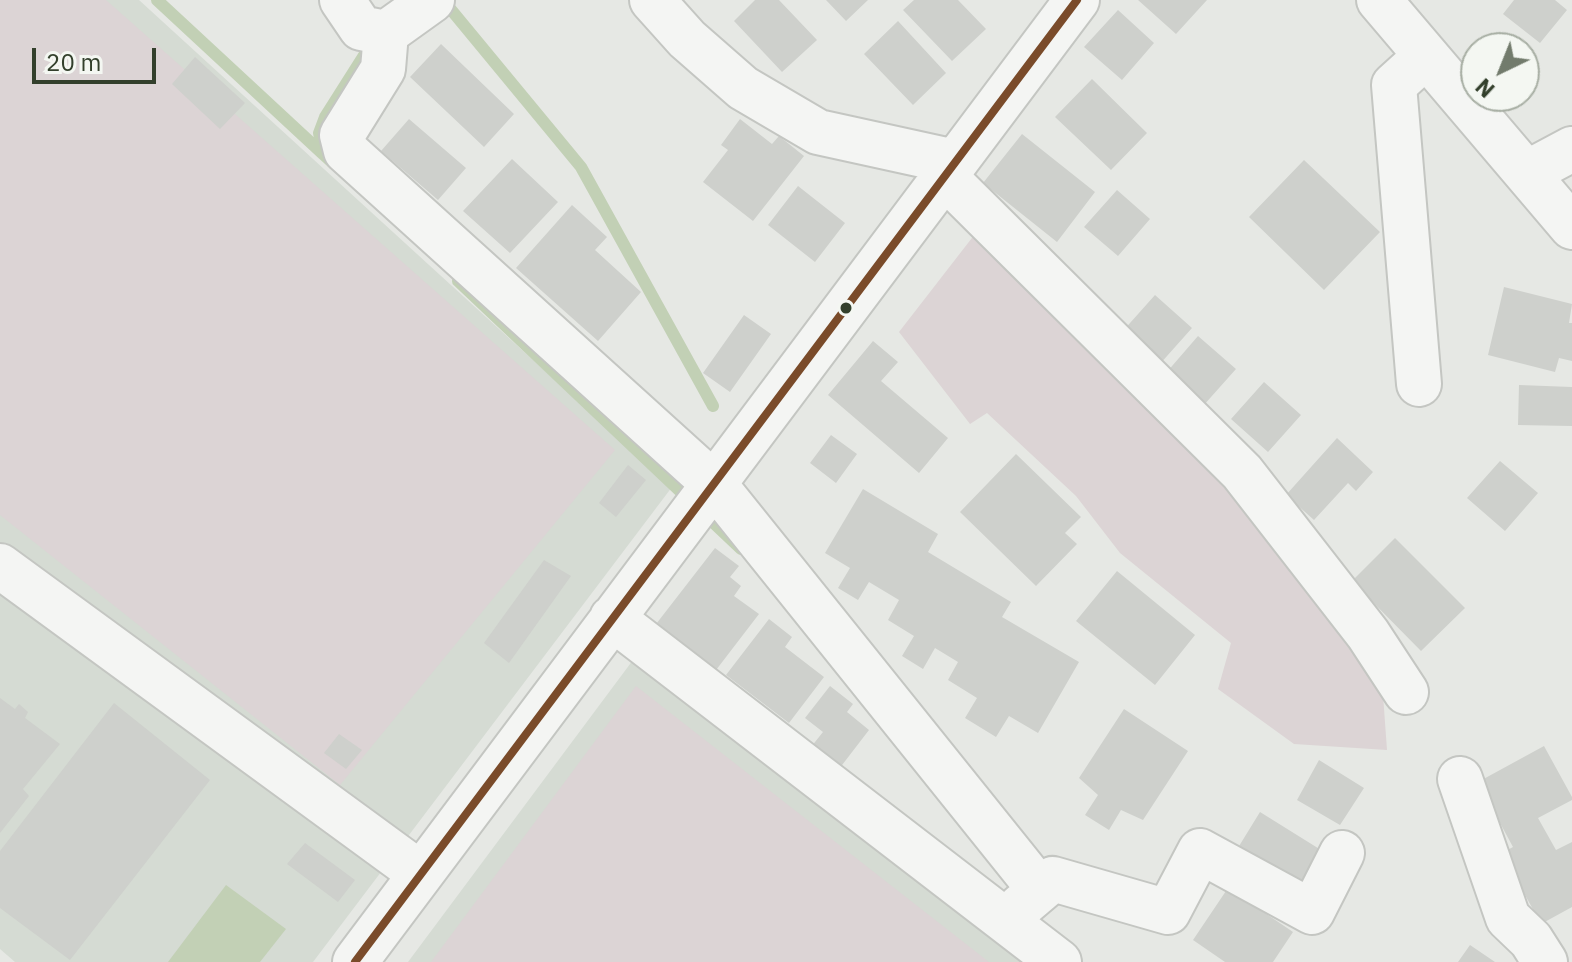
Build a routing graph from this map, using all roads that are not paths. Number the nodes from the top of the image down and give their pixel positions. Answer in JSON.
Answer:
{"nodes":[{"id":1,"x":342,"y":0,"type":"edge"},
{"id":2,"x":432,"y":0,"type":"edge"},
{"id":3,"x":652,"y":0,"type":"edge"},
{"id":4,"x":1077,"y":0,"type":"edge"},
{"id":5,"x":1379,"y":0,"type":"edge"},
{"id":6,"x":386,"y":33,"type":"junction"},
{"id":7,"x":1426,"y":56,"type":"junction"},
{"id":8,"x":1572,"y":149,"type":"edge"},
{"id":9,"x":950,"y":169,"type":"junction"},
{"id":10,"x":1527,"y":173,"type":"junction"},
{"id":11,"x":1572,"y":227,"type":"edge"},
{"id":12,"x":1419,"y":384,"type":"dead end"},
{"id":13,"x":714,"y":484,"type":"junction"},
{"id":14,"x":0,"y":566,"type":"edge"},
{"id":15,"x":612,"y":618,"type":"junction"},
{"id":16,"x":1406,"y":692,"type":"dead end"},
{"id":17,"x":1460,"y":779,"type":"dead end"},
{"id":18,"x":1342,"y":853,"type":"dead end"},
{"id":19,"x":421,"y":874,"type":"junction"},
{"id":20,"x":1040,"y":890,"type":"junction"},
{"id":21,"x":1005,"y":920,"type":"junction"},
{"id":22,"x":355,"y":962,"type":"edge"},
{"id":23,"x":1059,"y":962,"type":"edge"},
{"id":24,"x":1545,"y":962,"type":"edge"}],
"edges":[{"from":1,"to":6,"type":"street"},
{"from":2,"to":6,"type":"street"},
{"from":3,"to":9,"type":"street"},
{"from":4,"to":9,"type":"street"},
{"from":5,"to":7,"type":"street"},
{"from":6,"to":13,"type":"street"},
{"from":7,"to":10,"type":"street"},
{"from":7,"to":12,"type":"street"},
{"from":8,"to":10,"type":"street"},
{"from":9,"to":13,"type":"street"},
{"from":9,"to":16,"type":"street"},
{"from":10,"to":11,"type":"street"},
{"from":13,"to":15,"type":"street"},
{"from":13,"to":20,"type":"street"},
{"from":14,"to":19,"type":"street"},
{"from":15,"to":19,"type":"street"},
{"from":15,"to":21,"type":"street"},
{"from":17,"to":24,"type":"street"},
{"from":18,"to":20,"type":"street"},
{"from":19,"to":22,"type":"street"},
{"from":20,"to":21,"type":"street"},
{"from":21,"to":23,"type":"street"}]}
